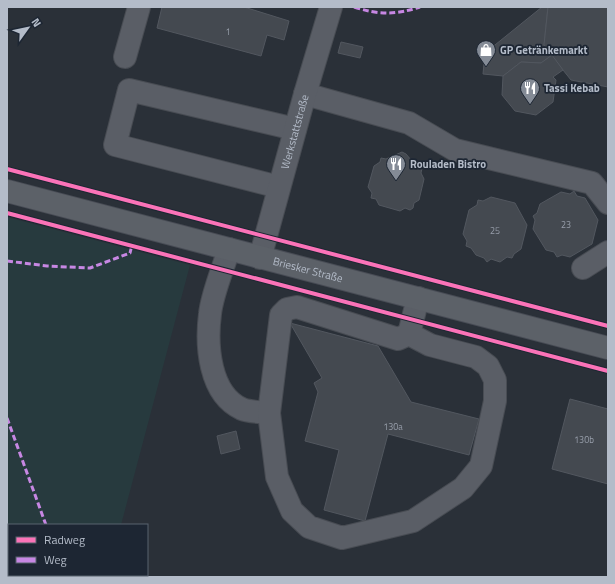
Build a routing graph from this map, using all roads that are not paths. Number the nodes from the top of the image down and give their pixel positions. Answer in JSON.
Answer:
{"nodes":[{"id":1,"x":139,"y":7,"type":"edge"},
{"id":2,"x":331,"y":7,"type":"edge"},
{"id":3,"x":125,"y":57,"type":"dead end"},
{"id":4,"x":305,"y":94,"type":"junction"},
{"id":5,"x":295,"y":129,"type":"junction"},
{"id":6,"x":279,"y":187,"type":"junction"},
{"id":7,"x":7,"y":191,"type":"edge"},
{"id":8,"x":608,"y":203,"type":"edge"},
{"id":9,"x":229,"y":249,"type":"junction"},
{"id":10,"x":608,"y":252,"type":"edge"},
{"id":11,"x":260,"y":258,"type":"junction"},
{"id":12,"x":583,"y":268,"type":"dead end"},
{"id":13,"x":418,"y":298,"type":"junction"},
{"id":14,"x":409,"y":334,"type":"junction"},
{"id":15,"x":608,"y":348,"type":"edge"},
{"id":16,"x":269,"y":413,"type":"junction"}],
"edges":[{"from":1,"to":3,"type":"street"},
{"from":2,"to":4,"type":"street","name":"Werkstattstraße"},
{"from":4,"to":5,"type":"street","name":"Werkstattstraße"},
{"from":4,"to":8,"type":"street"},
{"from":5,"to":6,"type":"street","name":"Werkstattstraße"},
{"from":5,"to":6,"type":"street"},
{"from":6,"to":11,"type":"street","name":"Werkstattstraße"},
{"from":7,"to":9,"type":"main road","name":"Briesker Straße"},
{"from":9,"to":11,"type":"main road","name":"Briesker Straße"},
{"from":9,"to":16,"type":"street"},
{"from":10,"to":12,"type":"street"},
{"from":11,"to":13,"type":"main road","name":"Briesker Straße"},
{"from":13,"to":14,"type":"street"},
{"from":13,"to":15,"type":"main road","name":"Briesker Straße"},
{"from":14,"to":16,"type":"street"},
{"from":14,"to":16,"type":"street"}]}
